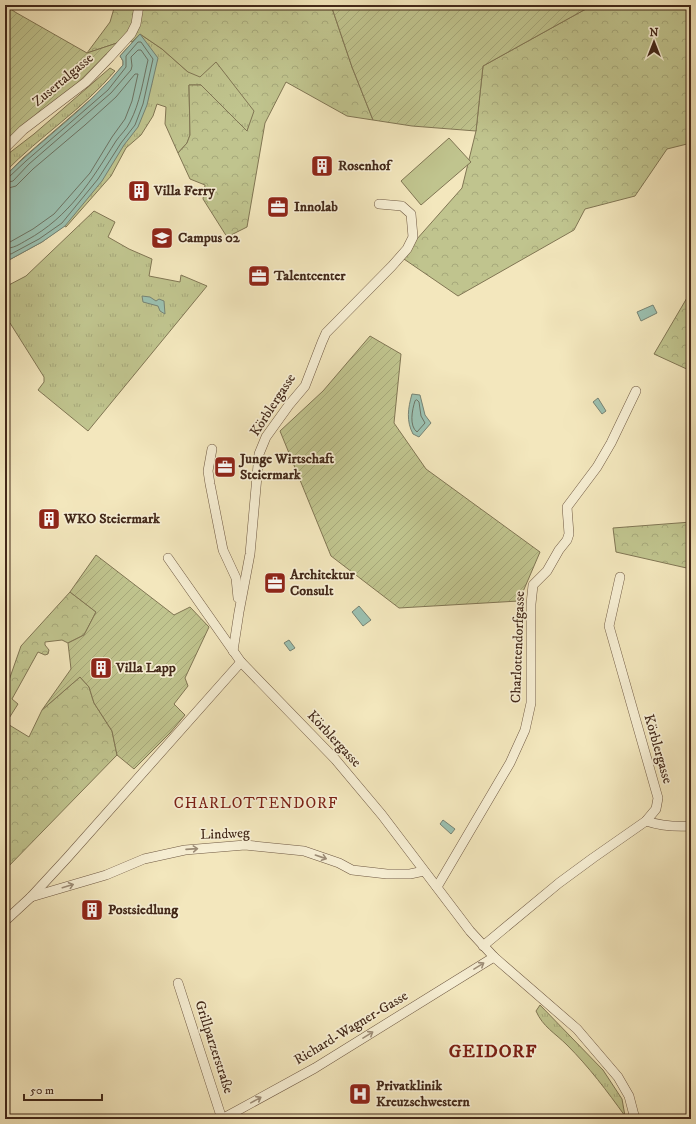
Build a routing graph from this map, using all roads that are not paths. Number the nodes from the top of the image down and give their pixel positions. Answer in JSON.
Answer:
{"nodes":[{"id":1,"x":139,"y":5,"type":"edge"},
{"id":2,"x":5,"y":148,"type":"edge"},
{"id":3,"x":378,"y":204,"type":"dead end"},
{"id":4,"x":636,"y":391,"type":"dead end"},
{"id":5,"x":212,"y":449,"type":"dead end"},
{"id":6,"x":168,"y":558,"type":"dead end"},
{"id":7,"x":620,"y":576,"type":"dead end"},
{"id":8,"x":239,"y":612,"type":"junction"},
{"id":9,"x":233,"y":650,"type":"junction"},
{"id":10,"x":241,"y":662,"type":"junction"},
{"id":11,"x":646,"y":821,"type":"junction"},
{"id":12,"x":691,"y":826,"type":"edge"},
{"id":13,"x":424,"y":871,"type":"junction"},
{"id":14,"x":437,"y":887,"type":"junction"},
{"id":15,"x":31,"y":897,"type":"junction"},
{"id":16,"x":5,"y":921,"type":"edge"},
{"id":17,"x":483,"y":946,"type":"junction"},
{"id":18,"x":494,"y":956,"type":"junction"},
{"id":19,"x":178,"y":983,"type":"dead end"},
{"id":20,"x":222,"y":1119,"type":"edge"},
{"id":21,"x":635,"y":1119,"type":"edge"}],
"edges":[{"from":1,"to":2,"type":"street","name":"Zusertalgasse"},
{"from":3,"to":8,"type":"street","name":"Körblergasse"},
{"from":4,"to":14,"type":"street","name":"Charlottendorfgasse"},
{"from":5,"to":8,"type":"street","name":"Körblergasse"},
{"from":6,"to":9,"type":"street","name":"Körblergasse"},
{"from":7,"to":11,"type":"street","name":"Körblergasse"},
{"from":8,"to":9,"type":"street","name":"Körblergasse"},
{"from":9,"to":10,"type":"street","name":"Körblergasse"},
{"from":10,"to":13,"type":"street","name":"Körblergasse"},
{"from":10,"to":15,"type":"street","name":"Lindweg"},
{"from":11,"to":12,"type":"street"},
{"from":11,"to":17,"type":"street","name":"Körblergasse"},
{"from":13,"to":14,"type":"street","name":"Körblergasse"},
{"from":15,"to":13,"type":"street","name":"Lindweg","one_way":true},
{"from":14,"to":17,"type":"street","name":"Körblergasse"},
{"from":15,"to":16,"type":"street","name":"Lindweg"},
{"from":17,"to":18,"type":"street","name":"Körblergasse"},
{"from":20,"to":18,"type":"street","name":"Richard-Wagner-Gasse","one_way":true},
{"from":18,"to":21,"type":"street","name":"Körblergasse"},
{"from":19,"to":20,"type":"street","name":"Grillparzerstraße"}]}
